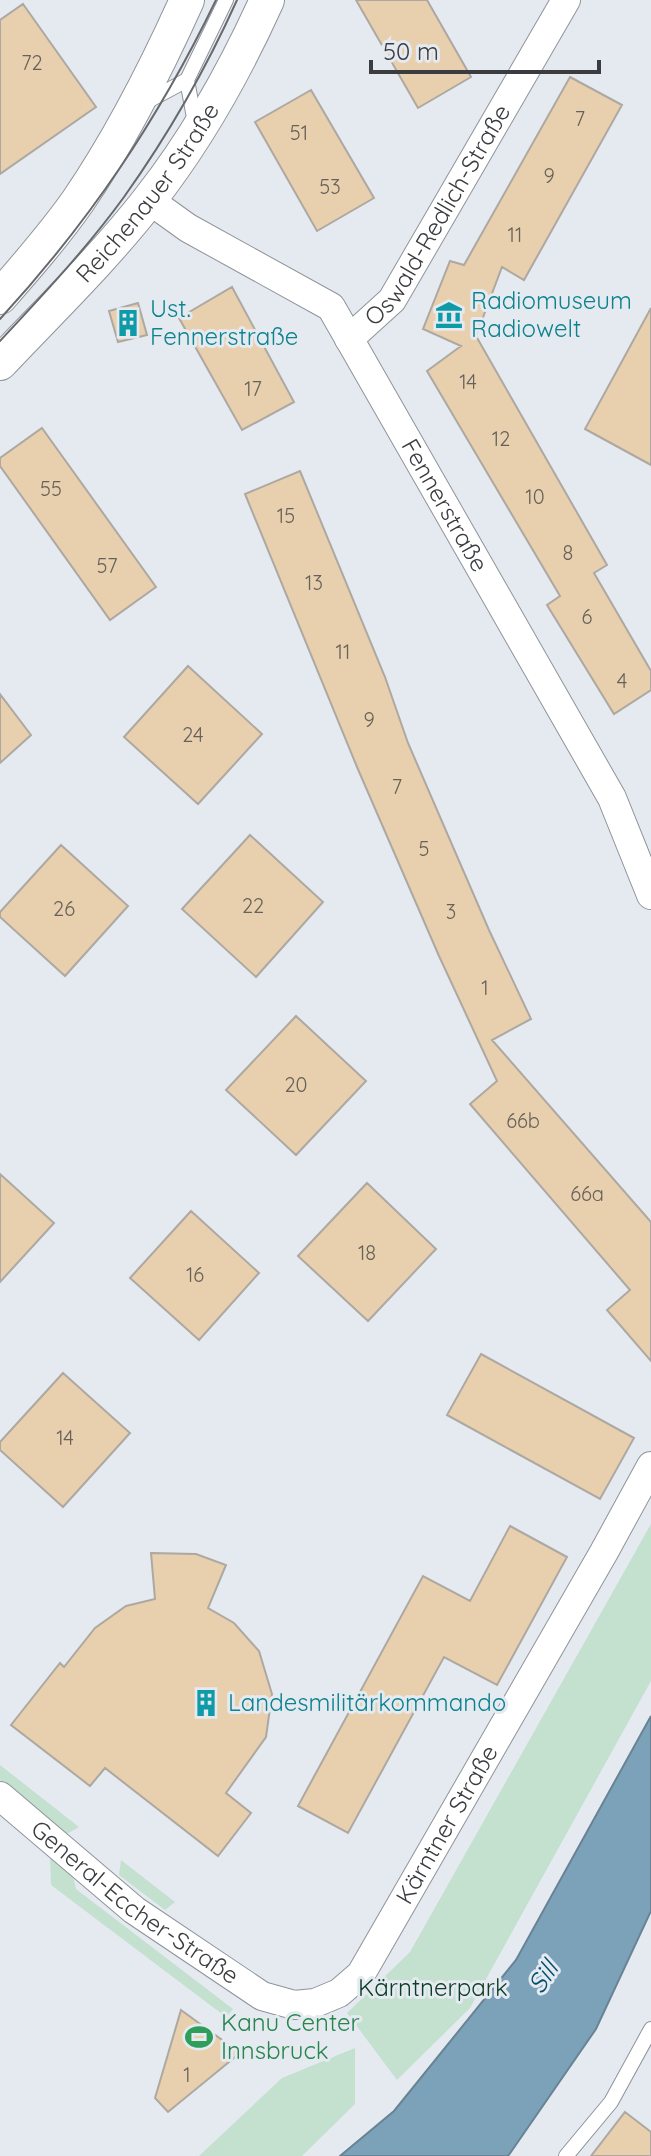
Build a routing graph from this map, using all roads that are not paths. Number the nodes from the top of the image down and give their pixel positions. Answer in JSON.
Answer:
{"nodes":[{"id":1,"x":187,"y":0,"type":"edge"},
{"id":2,"x":226,"y":0,"type":"edge"},
{"id":3,"x":267,"y":0,"type":"edge"},
{"id":4,"x":562,"y":9,"type":"edge"},
{"id":5,"x":187,"y":80,"type":"junction"},
{"id":6,"x":135,"y":107,"type":"junction"},
{"id":7,"x":197,"y":132,"type":"junction"},
{"id":8,"x":149,"y":200,"type":"junction"},
{"id":9,"x":0,"y":297,"type":"edge"},
{"id":10,"x":349,"y":339,"type":"junction"},
{"id":11,"x":0,"y":363,"type":"edge"},
{"id":12,"x":651,"y":895,"type":"edge"},
{"id":13,"x":651,"y":1466,"type":"edge"},
{"id":14,"x":0,"y":1796,"type":"edge"},
{"id":15,"x":361,"y":1974,"type":"joint"},
{"id":16,"x":651,"y":2029,"type":"edge"},
{"id":17,"x":566,"y":2156,"type":"edge"}],
"edges":[{"from":1,"to":6,"type":"street","name":"Reichenauer Straße"},
{"from":2,"to":5,"type":"lane"},
{"from":3,"to":7,"type":"street","name":"Reichenauer Straße"},
{"from":4,"to":10,"type":"street","name":"Oswald-Redlich-Straße"},
{"from":5,"to":6,"type":"lane"},
{"from":5,"to":7,"type":"lane"},
{"from":6,"to":9,"type":"street","name":"Reichenauer Straße"},
{"from":7,"to":8,"type":"street","name":"Reichenauer Straße"},
{"from":8,"to":10,"type":"street","name":"Fennerstraße"},
{"from":8,"to":11,"type":"street","name":"Reichenauer Straße"},
{"from":10,"to":12,"type":"street","name":"Fennerstraße"},
{"from":13,"to":15,"type":"street","name":"Kärntner Straße"},
{"from":14,"to":15,"type":"street","name":"General-Eccher-Straße"},
{"from":16,"to":17,"type":"lane"}]}
